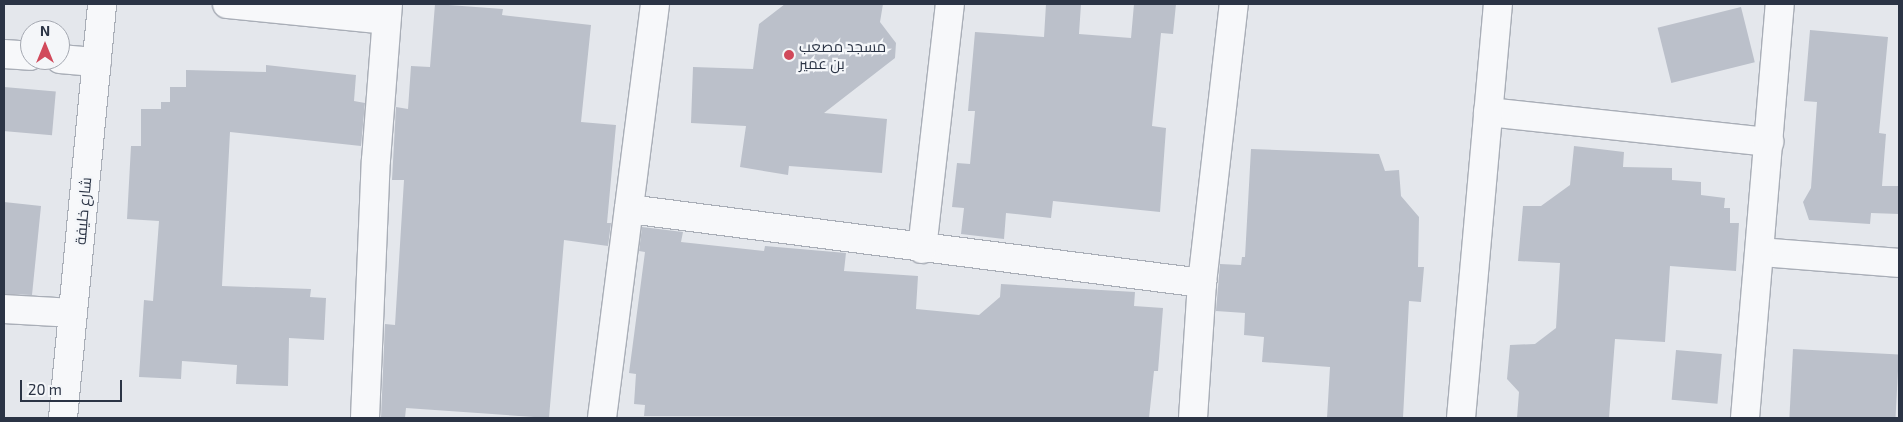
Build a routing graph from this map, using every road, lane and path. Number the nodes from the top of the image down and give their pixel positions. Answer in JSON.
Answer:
{"nodes":[{"id":1,"x":102,"y":4,"type":"edge"},
{"id":2,"x":227,"y":4,"type":"edge"},
{"id":3,"x":655,"y":4,"type":"edge"},
{"id":4,"x":950,"y":4,"type":"edge"},
{"id":5,"x":1234,"y":4,"type":"edge"},
{"id":6,"x":1498,"y":4,"type":"edge"},
{"id":7,"x":1780,"y":4,"type":"edge"},
{"id":8,"x":387,"y":12,"type":"edge"},
{"id":9,"x":4,"y":54,"type":"edge"},
{"id":10,"x":20,"y":55,"type":"edge"},
{"id":11,"x":70,"y":60,"type":"edge"},
{"id":12,"x":97,"y":62,"type":"junction"},
{"id":13,"x":1488,"y":112,"type":"junction"},
{"id":14,"x":1769,"y":142,"type":"junction"},
{"id":15,"x":629,"y":209,"type":"junction"},
{"id":16,"x":922,"y":249,"type":"junction"},
{"id":17,"x":1760,"y":252,"type":"junction"},
{"id":18,"x":1899,"y":263,"type":"edge"},
{"id":19,"x":1202,"y":283,"type":"junction"},
{"id":20,"x":4,"y":309,"type":"edge"},
{"id":21,"x":73,"y":313,"type":"junction"},
{"id":22,"x":63,"y":418,"type":"edge"},
{"id":23,"x":365,"y":418,"type":"edge"},
{"id":24,"x":602,"y":418,"type":"edge"},
{"id":25,"x":1193,"y":418,"type":"edge"},
{"id":26,"x":1461,"y":418,"type":"edge"},
{"id":27,"x":1745,"y":418,"type":"edge"}],
"edges":[{"from":1,"to":12,"type":"street","name":"شارع خليفة"},
{"from":2,"to":8,"type":"street"},
{"from":3,"to":15,"type":"street"},
{"from":4,"to":16,"type":"street"},
{"from":5,"to":19,"type":"street"},
{"from":6,"to":13,"type":"street"},
{"from":7,"to":14,"type":"street"},
{"from":8,"to":23,"type":"street"},
{"from":9,"to":10,"type":"street"},
{"from":11,"to":12,"type":"street"},
{"from":12,"to":21,"type":"street","name":"شارع خليفة"},
{"from":13,"to":14,"type":"street"},
{"from":13,"to":26,"type":"street"},
{"from":14,"to":17,"type":"street"},
{"from":15,"to":16,"type":"street"},
{"from":15,"to":24,"type":"street"},
{"from":16,"to":19,"type":"street"},
{"from":17,"to":18,"type":"street"},
{"from":17,"to":27,"type":"street"},
{"from":19,"to":25,"type":"street"},
{"from":20,"to":21,"type":"street"},
{"from":21,"to":22,"type":"street","name":"شارع خليفة"}]}
